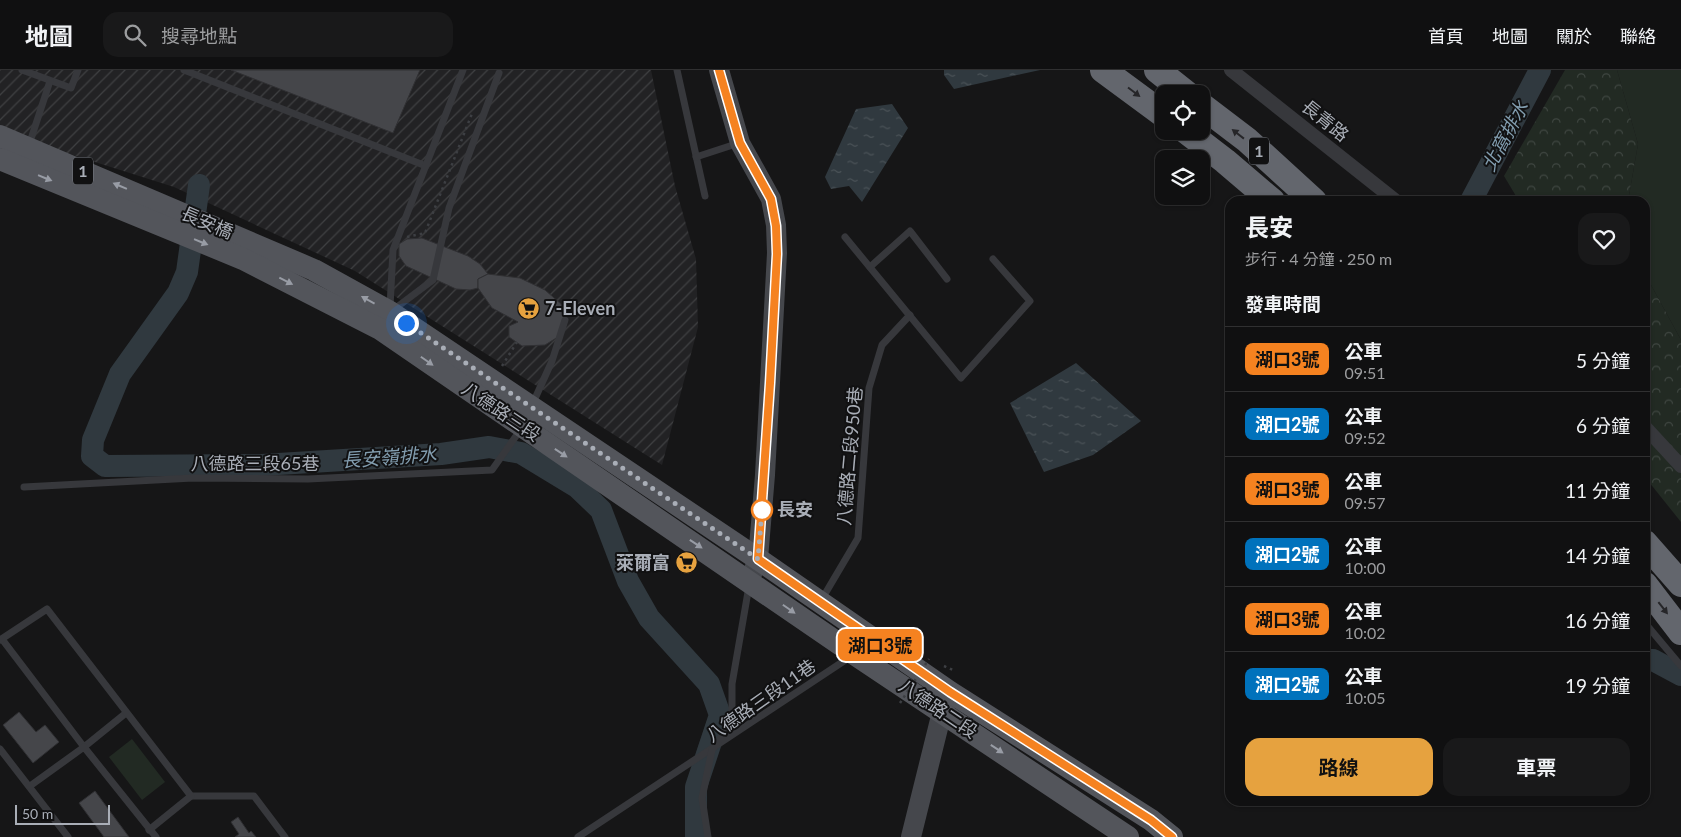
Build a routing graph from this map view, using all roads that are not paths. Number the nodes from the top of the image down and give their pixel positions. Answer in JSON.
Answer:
{"nodes":[{"id":1,"x":22,"y":70,"type":"edge"},
{"id":2,"x":78,"y":70,"type":"edge"},
{"id":3,"x":184,"y":70,"type":"edge"},
{"id":4,"x":463,"y":70,"type":"edge"},
{"id":5,"x":677,"y":70,"type":"edge"},
{"id":6,"x":719,"y":70,"type":"edge"},
{"id":7,"x":1104,"y":70,"type":"edge"},
{"id":8,"x":1157,"y":70,"type":"edge"},
{"id":9,"x":1231,"y":70,"type":"edge"},
{"id":10,"x":499,"y":73,"type":"dead end"},
{"id":11,"x":50,"y":81,"type":"junction"},
{"id":12,"x":1176,"y":85,"type":"edge"},
{"id":13,"x":1155,"y":108,"type":"edge"},
{"id":14,"x":1210,"y":112,"type":"edge"},
{"id":15,"x":0,"y":136,"type":"edge"},
{"id":16,"x":1198,"y":140,"type":"edge"},
{"id":17,"x":740,"y":143,"type":"junction"},
{"id":18,"x":28,"y":148,"type":"junction"},
{"id":19,"x":696,"y":157,"type":"junction"},
{"id":20,"x":0,"y":159,"type":"edge"},
{"id":21,"x":426,"y":166,"type":"junction"},
{"id":22,"x":705,"y":196,"type":"dead end"},
{"id":23,"x":1266,"y":196,"type":"edge"},
{"id":24,"x":1309,"y":196,"type":"edge"},
{"id":25,"x":1390,"y":196,"type":"edge"},
{"id":26,"x":163,"y":215,"type":"junction"},
{"id":27,"x":846,"y":237,"type":"dead end"},
{"id":28,"x":246,"y":250,"type":"joint"},
{"id":29,"x":993,"y":259,"type":"dead end"},
{"id":30,"x":870,"y":267,"type":"junction"},
{"id":31,"x":947,"y":279,"type":"dead end"},
{"id":32,"x":910,"y":315,"type":"junction"},
{"id":33,"x":566,"y":320,"type":"dead end"},
{"id":34,"x":385,"y":321,"type":"junction"},
{"id":35,"x":532,"y":406,"type":"junction"},
{"id":36,"x":522,"y":426,"type":"junction"},
{"id":37,"x":1650,"y":432,"type":"edge"},
{"id":38,"x":1681,"y":466,"type":"edge"},
{"id":39,"x":24,"y":487,"type":"dead end"},
{"id":40,"x":1650,"y":548,"type":"edge"},
{"id":41,"x":758,"y":559,"type":"junction"},
{"id":42,"x":749,"y":581,"type":"junction"},
{"id":43,"x":1681,"y":584,"type":"edge"},
{"id":44,"x":1650,"y":592,"type":"edge"},
{"id":45,"x":820,"y":602,"type":"junction"},
{"id":46,"x":1650,"y":629,"type":"edge"},
{"id":47,"x":1681,"y":632,"type":"edge"},
{"id":48,"x":1,"y":639,"type":"edge"},
{"id":49,"x":863,"y":646,"type":"junction"},
{"id":50,"x":1681,"y":666,"type":"edge"},
{"id":51,"x":946,"y":702,"type":"junction"},
{"id":52,"x":126,"y":713,"type":"junction"},
{"id":53,"x":84,"y":747,"type":"junction"},
{"id":54,"x":0,"y":749,"type":"edge"},
{"id":55,"x":712,"y":750,"type":"junction"},
{"id":56,"x":30,"y":786,"type":"junction"},
{"id":57,"x":191,"y":796,"type":"junction"},
{"id":58,"x":149,"y":830,"type":"junction"},
{"id":59,"x":68,"y":837,"type":"edge"},
{"id":60,"x":156,"y":837,"type":"edge"},
{"id":61,"x":285,"y":837,"type":"edge"},
{"id":62,"x":578,"y":837,"type":"edge"},
{"id":63,"x":708,"y":837,"type":"edge"},
{"id":64,"x":911,"y":837,"type":"edge"},
{"id":65,"x":1128,"y":837,"type":"edge"},
{"id":66,"x":1172,"y":837,"type":"edge"}],
"edges":[{"from":1,"to":11,"type":"lane"},
{"from":2,"to":11,"type":"lane"},
{"from":3,"to":21,"type":"lane"},
{"from":4,"to":21,"type":"lane"},
{"from":5,"to":19,"type":"lane"},
{"from":6,"to":17,"type":"street"},
{"from":7,"to":13,"type":"highway","one_way":true},
{"from":8,"to":12,"type":"highway"},
{"from":9,"to":25,"type":"street","name":"長青路"},
{"from":10,"to":34,"type":"lane"},
{"from":11,"to":18,"type":"lane"},
{"from":24,"to":14,"type":"highway","number":"1","one_way":true},
{"from":15,"to":18,"type":"main road","number":"1"},
{"from":16,"to":23,"type":"highway","number":"1"},
{"from":17,"to":19,"type":"lane"},
{"from":17,"to":41,"type":"street"},
{"from":26,"to":18,"type":"main road","number":"1","one_way":true},
{"from":19,"to":22,"type":"lane"},
{"from":20,"to":26,"type":"main road","number":"1","one_way":true},
{"from":21,"to":34,"type":"lane"},
{"from":26,"to":28,"type":"main road","name":"長安橋","number":"1"},
{"from":27,"to":30,"type":"lane"},
{"from":28,"to":34,"type":"main road","name":"八德路三段","number":"1"},
{"from":29,"to":32,"type":"lane"},
{"from":30,"to":31,"type":"lane"},
{"from":30,"to":32,"type":"lane"},
{"from":32,"to":45,"type":"lane","name":"八德路二段950巷"},
{"from":33,"to":35,"type":"lane"},
{"from":34,"to":35,"type":"main road","name":"八德路三段","number":"1"},
{"from":34,"to":36,"type":"main road","name":"八德路三段","number":"1","one_way":true},
{"from":35,"to":41,"type":"main road","name":"八德路三段","number":"1"},
{"from":36,"to":39,"type":"lane","name":"八德路三段65巷"},
{"from":36,"to":42,"type":"main road","name":"八德路三段","number":"1","one_way":true},
{"from":37,"to":38,"type":"street"},
{"from":40,"to":43,"type":"highway"},
{"from":41,"to":42,"type":"street"},
{"from":41,"to":45,"type":"main road","name":"八德路二段","number":"1"},
{"from":42,"to":49,"type":"main road","name":"八德路二段","number":"1","one_way":true},
{"from":42,"to":55,"type":"lane"},
{"from":44,"to":47,"type":"highway","one_way":true},
{"from":45,"to":49,"type":"main road","name":"八德路二段","number":"1"},
{"from":46,"to":50,"type":"lane"},
{"from":48,"to":52,"type":"lane"},
{"from":48,"to":53,"type":"lane"},
{"from":49,"to":51,"type":"main road","name":"八德路二段","number":"1"},
{"from":49,"to":55,"type":"lane","name":"八德路三段11巷"},
{"from":51,"to":64,"type":"street"},
{"from":51,"to":65,"type":"main road","name":"八德路二段","number":"1","one_way":true},
{"from":51,"to":66,"type":"main road","name":"八德路二段","number":"1"},
{"from":52,"to":53,"type":"lane"},
{"from":52,"to":57,"type":"lane"},
{"from":53,"to":56,"type":"lane"},
{"from":53,"to":58,"type":"lane"},
{"from":54,"to":56,"type":"lane"},
{"from":55,"to":62,"type":"lane"},
{"from":55,"to":63,"type":"lane","name":"八德路三段11巷"},
{"from":56,"to":59,"type":"lane"},
{"from":57,"to":58,"type":"lane"},
{"from":57,"to":61,"type":"lane"},
{"from":58,"to":60,"type":"lane"}]}
